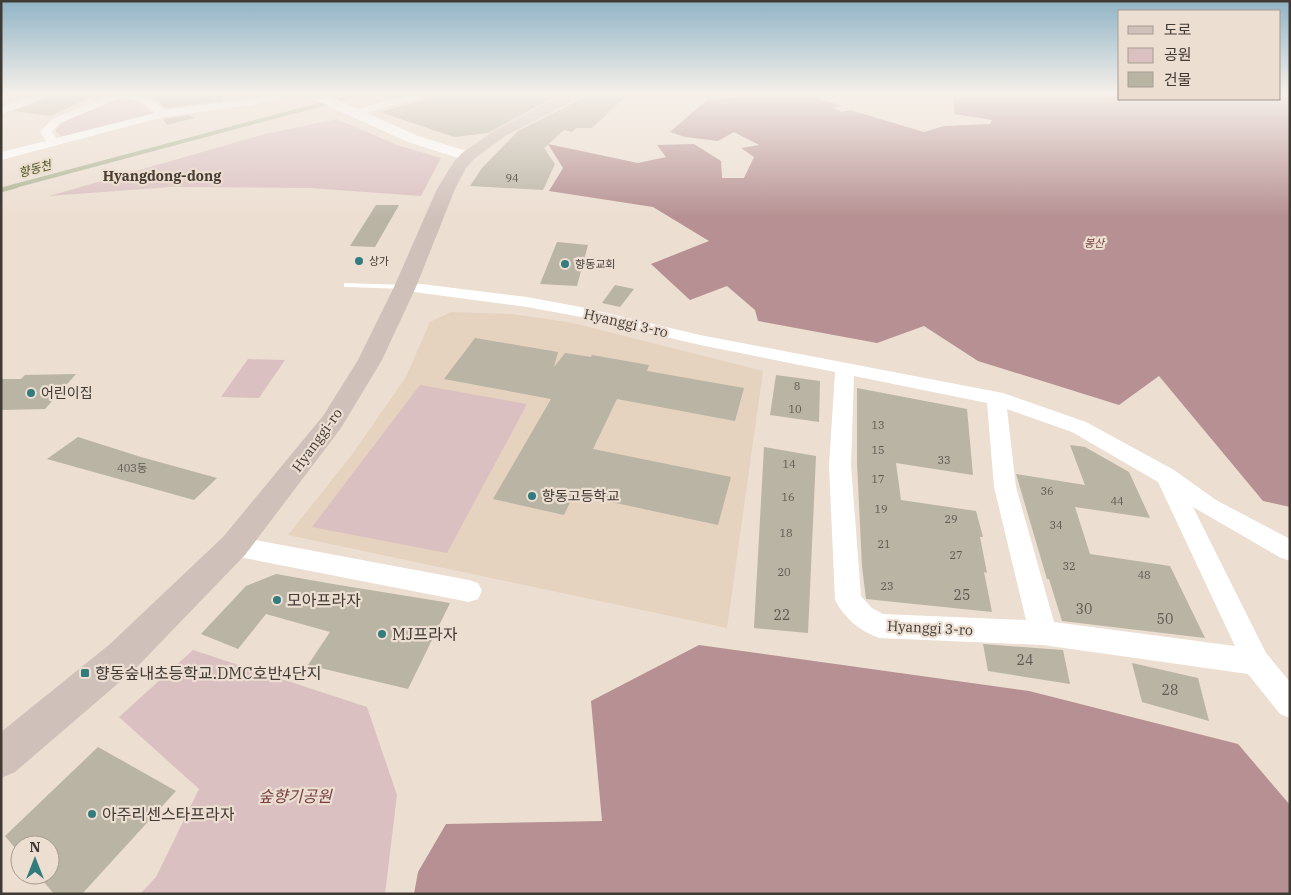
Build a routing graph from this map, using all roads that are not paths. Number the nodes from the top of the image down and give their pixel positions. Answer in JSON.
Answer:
{"nodes":[{"id":1,"x":48,"y":135,"type":"edge"},
{"id":2,"x":85,"y":135,"type":"edge"},
{"id":3,"x":403,"y":135,"type":"edge"},
{"id":4,"x":498,"y":135,"type":"edge"},
{"id":5,"x":53,"y":143,"type":"junction"},
{"id":6,"x":1,"y":156,"type":"edge"},
{"id":7,"x":468,"y":156,"type":"junction"},
{"id":8,"x":347,"y":286,"type":"dead end"},
{"id":9,"x":405,"y":287,"type":"junction"},
{"id":10,"x":846,"y":369,"type":"junction"},
{"id":11,"x":996,"y":398,"type":"junction"},
{"id":12,"x":1166,"y":476,"type":"junction"},
{"id":13,"x":234,"y":546,"type":"junction"},
{"id":14,"x":1290,"y":551,"type":"edge"},
{"id":15,"x":469,"y":591,"type":"dead end"},
{"id":16,"x":1043,"y":633,"type":"junction"},
{"id":17,"x":1256,"y":662,"type":"junction"},
{"id":18,"x":1290,"y":704,"type":"edge"},
{"id":19,"x":1,"y":758,"type":"edge"}],
"edges":[{"from":1,"to":5,"type":"street"},
{"from":2,"to":5,"type":"street"},
{"from":3,"to":7,"type":"street"},
{"from":4,"to":7,"type":"main road","name":"Hyanggi-ro"},
{"from":5,"to":6,"type":"street"},
{"from":7,"to":9,"type":"main road","name":"Hyanggi-ro"},
{"from":8,"to":9,"type":"lane"},
{"from":9,"to":10,"type":"street","name":"Hyanggi 3-ro"},
{"from":9,"to":13,"type":"main road","name":"Hyanggi-ro"},
{"from":10,"to":11,"type":"street","name":"Hyanggi 3-ro"},
{"from":10,"to":16,"type":"street","name":"Hyanggi 3-ro"},
{"from":11,"to":12,"type":"street","name":"Hyanggi 3-ro"},
{"from":11,"to":16,"type":"street"},
{"from":12,"to":14,"type":"street","name":"Hyanggi 3-ro"},
{"from":12,"to":17,"type":"street"},
{"from":13,"to":15,"type":"street"},
{"from":13,"to":19,"type":"main road","name":"Hyanggi-ro"},
{"from":16,"to":17,"type":"street","name":"Hyanggi 3-ro"},
{"from":17,"to":18,"type":"street"}]}
